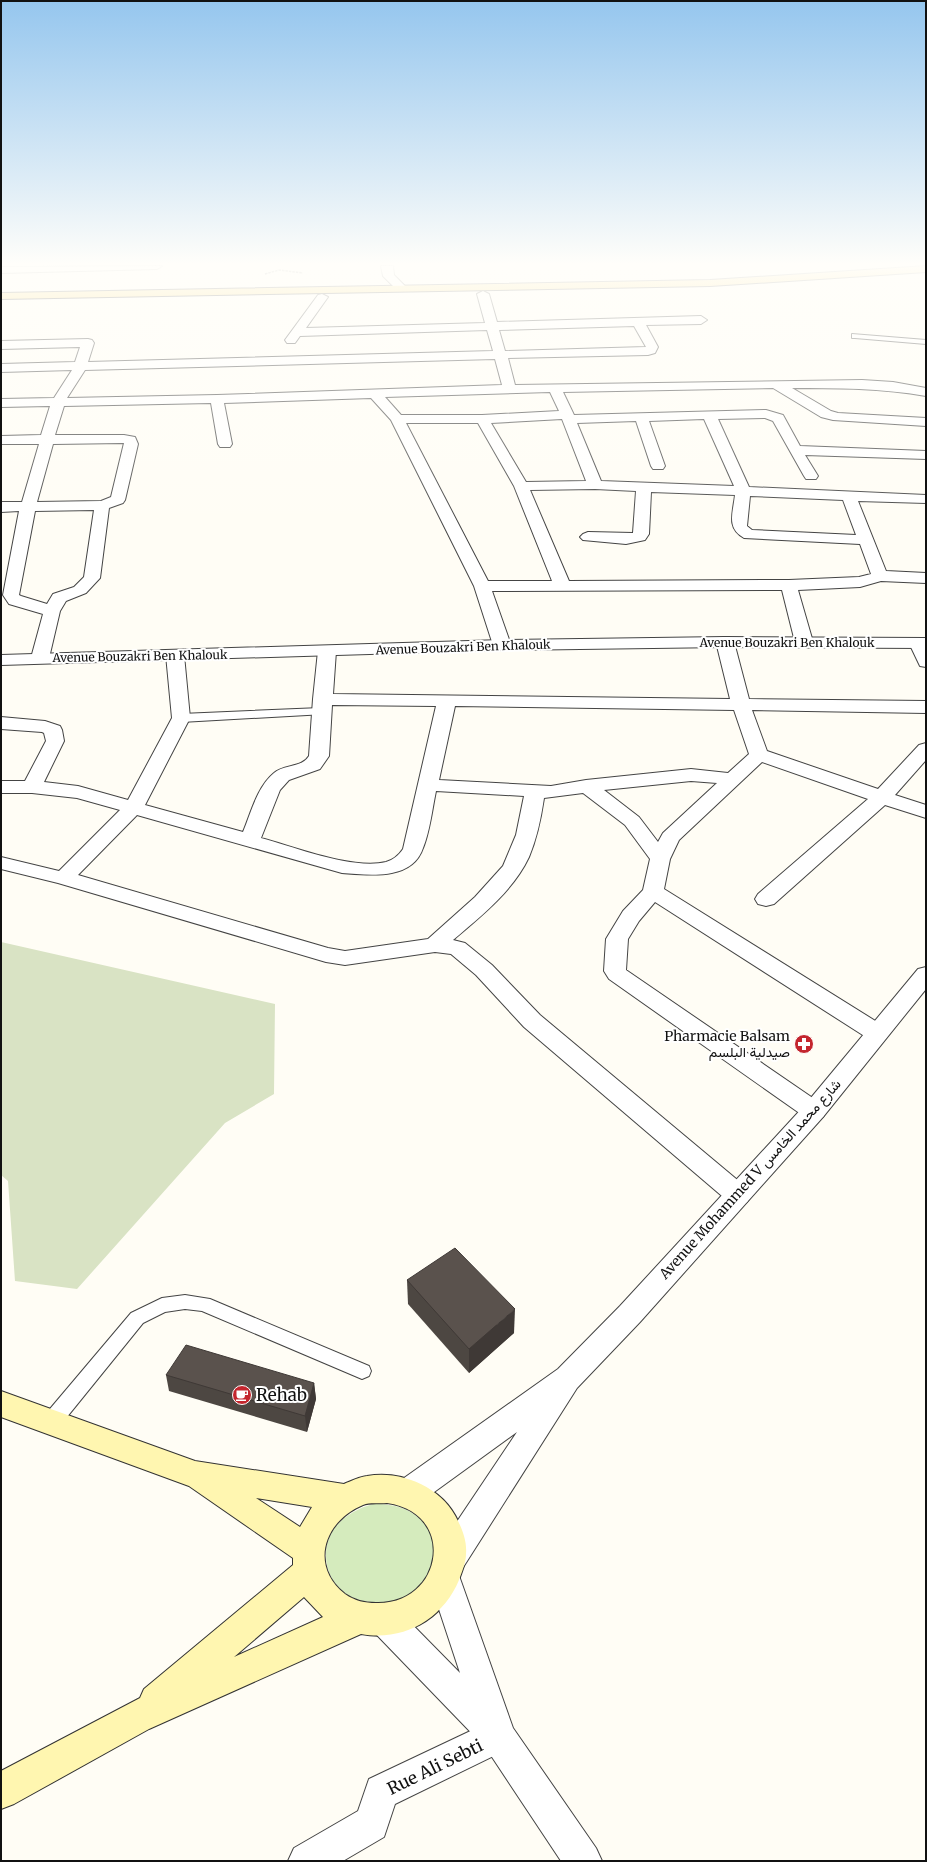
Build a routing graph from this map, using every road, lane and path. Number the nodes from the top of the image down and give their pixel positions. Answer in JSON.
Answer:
{"nodes":[{"id":1,"x":85,"y":353,"type":"edge"},
{"id":2,"x":282,"y":353,"type":"edge"},
{"id":3,"x":499,"y":353,"type":"edge"},
{"id":4,"x":636,"y":353,"type":"joint"},
{"id":5,"x":500,"y":356,"type":"junction"},
{"id":6,"x":277,"y":360,"type":"junction"},
{"id":7,"x":80,"y":367,"type":"junction"},
{"id":8,"x":1,"y":368,"type":"edge"},
{"id":9,"x":774,"y":384,"type":"junction"},
{"id":10,"x":650,"y":386,"type":"junction"},
{"id":11,"x":555,"y":388,"type":"junction"},
{"id":12,"x":510,"y":389,"type":"junction"},
{"id":13,"x":926,"y":392,"type":"edge"},
{"id":14,"x":376,"y":395,"type":"junction"},
{"id":15,"x":217,"y":399,"type":"junction"},
{"id":16,"x":58,"y":402,"type":"junction"},
{"id":17,"x":1,"y":403,"type":"edge"},
{"id":18,"x":709,"y":415,"type":"junction"},
{"id":19,"x":568,"y":417,"type":"junction"},
{"id":20,"x":640,"y":417,"type":"junction"},
{"id":21,"x":397,"y":419,"type":"junction"},
{"id":22,"x":482,"y":419,"type":"junction"},
{"id":23,"x":926,"y":422,"type":"edge"},
{"id":24,"x":49,"y":439,"type":"junction"},
{"id":25,"x":1,"y":440,"type":"edge"},
{"id":26,"x":225,"y":444,"type":"dead end"},
{"id":27,"x":795,"y":450,"type":"junction"},
{"id":28,"x":926,"y":456,"type":"edge"},
{"id":29,"x":658,"y":466,"type":"dead end"},
{"id":30,"x":811,"y":476,"type":"dead end"},
{"id":31,"x":594,"y":485,"type":"junction"},
{"id":32,"x":521,"y":486,"type":"junction"},
{"id":33,"x":644,"y":487,"type":"junction"},
{"id":34,"x":743,"y":492,"type":"junction"},
{"id":35,"x":848,"y":496,"type":"junction"},
{"id":36,"x":926,"y":498,"type":"edge"},
{"id":37,"x":102,"y":505,"type":"junction"},
{"id":38,"x":28,"y":506,"type":"junction"},
{"id":39,"x":1,"y":507,"type":"edge"},
{"id":40,"x":588,"y":537,"type":"dead end"},
{"id":41,"x":866,"y":540,"type":"junction"},
{"id":42,"x":880,"y":576,"type":"junction"},
{"id":43,"x":926,"y":578,"type":"edge"},
{"id":44,"x":789,"y":585,"type":"junction"},
{"id":45,"x":482,"y":586,"type":"junction"},
{"id":46,"x":563,"y":587,"type":"junction"},
{"id":47,"x":52,"y":611,"type":"junction"},
{"id":48,"x":725,"y":642,"type":"junction"},
{"id":49,"x":804,"y":642,"type":"junction"},
{"id":50,"x":922,"y":643,"type":"edge"},
{"id":51,"x":502,"y":645,"type":"junction"},
{"id":52,"x":327,"y":651,"type":"junction"},
{"id":53,"x":175,"y":655,"type":"junction"},
{"id":54,"x":40,"y":658,"type":"junction"},
{"id":55,"x":1,"y":660,"type":"edge"},
{"id":56,"x":926,"y":662,"type":"edge"},
{"id":57,"x":446,"y":700,"type":"junction"},
{"id":58,"x":742,"y":704,"type":"junction"},
{"id":59,"x":322,"y":705,"type":"junction"},
{"id":60,"x":926,"y":707,"type":"edge"},
{"id":61,"x":181,"y":718,"type":"junction"},
{"id":62,"x":1,"y":722,"type":"edge"},
{"id":63,"x":926,"y":749,"type":"edge"},
{"id":64,"x":759,"y":755,"type":"junction"},
{"id":65,"x":734,"y":779,"type":"junction"},
{"id":66,"x":429,"y":786,"type":"junction"},
{"id":67,"x":586,"y":786,"type":"junction"},
{"id":68,"x":1,"y":787,"type":"edge"},
{"id":69,"x":32,"y":787,"type":"junction"},
{"id":70,"x":535,"y":792,"type":"junction"},
{"id":71,"x":882,"y":797,"type":"junction"},
{"id":72,"x":134,"y":807,"type":"junction"},
{"id":73,"x":926,"y":812,"type":"edge"},
{"id":74,"x":250,"y":840,"type":"junction"},
{"id":75,"x":660,"y":859,"type":"junction"},
{"id":76,"x":1,"y":863,"type":"edge"},
{"id":77,"x":64,"y":878,"type":"junction"},
{"id":78,"x":654,"y":891,"type":"junction"},
{"id":79,"x":766,"y":899,"type":"dead end"},
{"id":80,"x":435,"y":945,"type":"junction"},
{"id":81,"x":926,"y":974,"type":"edge"},
{"id":82,"x":877,"y":1033,"type":"junction"},
{"id":83,"x":814,"y":1111,"type":"junction"},
{"id":84,"x":738,"y":1195,"type":"junction"},
{"id":85,"x":362,"y":1371,"type":"dead end"},
{"id":86,"x":568,"y":1378,"type":"junction"},
{"id":87,"x":1,"y":1404,"type":"edge"},
{"id":88,"x":51,"y":1422,"type":"junction"},
{"id":89,"x":195,"y":1475,"type":"junction"},
{"id":90,"x":408,"y":1493,"type":"junction"},
{"id":91,"x":345,"y":1498,"type":"junction"},
{"id":92,"x":309,"y":1560,"type":"junction"},
{"id":93,"x":448,"y":1568,"type":"junction"},
{"id":94,"x":372,"y":1619,"type":"junction"},
{"id":95,"x":137,"y":1717,"type":"junction"},
{"id":96,"x":498,"y":1736,"type":"junction"},
{"id":97,"x":1,"y":1791,"type":"edge"},
{"id":98,"x":307,"y":1861,"type":"edge"},
{"id":99,"x":583,"y":1861,"type":"edge"}],
"edges":[{"from":1,"to":7,"type":"street"},
{"from":2,"to":6,"type":"street"},
{"from":3,"to":5,"type":"street"},
{"from":4,"to":5,"type":"street"},
{"from":4,"to":10,"type":"street"},
{"from":5,"to":6,"type":"street"},
{"from":5,"to":12,"type":"street"},
{"from":6,"to":7,"type":"street"},
{"from":7,"to":8,"type":"street"},
{"from":7,"to":16,"type":"street"},
{"from":9,"to":10,"type":"street"},
{"from":9,"to":13,"type":"street"},
{"from":9,"to":23,"type":"street"},
{"from":10,"to":11,"type":"street"},
{"from":11,"to":12,"type":"street"},
{"from":11,"to":19,"type":"street"},
{"from":12,"to":14,"type":"street"},
{"from":14,"to":15,"type":"street"},
{"from":14,"to":21,"type":"street"},
{"from":15,"to":16,"type":"street"},
{"from":15,"to":26,"type":"street"},
{"from":16,"to":17,"type":"street"},
{"from":16,"to":24,"type":"street"},
{"from":18,"to":20,"type":"street"},
{"from":18,"to":27,"type":"street"},
{"from":18,"to":34,"type":"street"},
{"from":19,"to":20,"type":"street"},
{"from":19,"to":22,"type":"street"},
{"from":19,"to":31,"type":"street"},
{"from":20,"to":29,"type":"street"},
{"from":21,"to":22,"type":"street"},
{"from":21,"to":45,"type":"street"},
{"from":22,"to":32,"type":"street"},
{"from":24,"to":25,"type":"street"},
{"from":24,"to":37,"type":"street"},
{"from":24,"to":38,"type":"street"},
{"from":27,"to":28,"type":"street"},
{"from":27,"to":30,"type":"street"},
{"from":31,"to":32,"type":"street"},
{"from":31,"to":33,"type":"street"},
{"from":32,"to":46,"type":"street"},
{"from":33,"to":34,"type":"street"},
{"from":33,"to":40,"type":"street"},
{"from":34,"to":35,"type":"street"},
{"from":34,"to":41,"type":"street"},
{"from":35,"to":36,"type":"street"},
{"from":35,"to":41,"type":"street"},
{"from":37,"to":38,"type":"street"},
{"from":37,"to":47,"type":"street"},
{"from":38,"to":39,"type":"street"},
{"from":38,"to":47,"type":"street"},
{"from":41,"to":42,"type":"street"},
{"from":42,"to":43,"type":"street"},
{"from":42,"to":44,"type":"street"},
{"from":44,"to":46,"type":"street"},
{"from":44,"to":49,"type":"street"},
{"from":45,"to":46,"type":"street"},
{"from":45,"to":51,"type":"street"},
{"from":47,"to":54,"type":"street"},
{"from":48,"to":49,"type":"street","name":"Avenue Bouzakri Ben Khalouk"},
{"from":48,"to":51,"type":"street","name":"Avenue Bouzakri Ben Khalouk"},
{"from":48,"to":58,"type":"street"},
{"from":49,"to":50,"type":"street","name":"Avenue Bouzakri Ben Khalouk"},
{"from":50,"to":56,"type":"street"},
{"from":51,"to":52,"type":"street","name":"Avenue Bouzakri Ben Khalouk"},
{"from":52,"to":53,"type":"street","name":"Avenue Bouzakri Ben Khalouk"},
{"from":52,"to":59,"type":"street"},
{"from":53,"to":54,"type":"street","name":"Avenue Bouzakri Ben Khalouk"},
{"from":53,"to":61,"type":"street"},
{"from":54,"to":55,"type":"street","name":"Avenue Bouzakri Ben Khalouk"},
{"from":57,"to":58,"type":"street"},
{"from":57,"to":59,"type":"street"},
{"from":57,"to":66,"type":"street"},
{"from":58,"to":60,"type":"street"},
{"from":58,"to":64,"type":"street"},
{"from":59,"to":61,"type":"lane"},
{"from":59,"to":74,"type":"street"},
{"from":61,"to":72,"type":"street"},
{"from":62,"to":69,"type":"street"},
{"from":63,"to":71,"type":"street"},
{"from":64,"to":65,"type":"street"},
{"from":64,"to":71,"type":"street"},
{"from":65,"to":67,"type":"street"},
{"from":65,"to":75,"type":"street"},
{"from":66,"to":70,"type":"street"},
{"from":66,"to":74,"type":"street"},
{"from":67,"to":70,"type":"street"},
{"from":67,"to":75,"type":"street"},
{"from":68,"to":69,"type":"street"},
{"from":69,"to":72,"type":"street"},
{"from":70,"to":80,"type":"street"},
{"from":71,"to":73,"type":"street"},
{"from":71,"to":79,"type":"street"},
{"from":72,"to":74,"type":"street"},
{"from":72,"to":77,"type":"street"},
{"from":75,"to":78,"type":"street"},
{"from":76,"to":77,"type":"street"},
{"from":77,"to":80,"type":"street"},
{"from":78,"to":82,"type":"street"},
{"from":78,"to":83,"type":"street"},
{"from":80,"to":84,"type":"street"},
{"from":81,"to":82,"type":"street","name":"Avenue Mohammed V شارع محمد الخامس"},
{"from":82,"to":83,"type":"street","name":"Avenue Mohammed V شارع محمد الخامس"},
{"from":83,"to":84,"type":"street","name":"Avenue Mohammed V شارع محمد الخامس"},
{"from":84,"to":86,"type":"street","name":"Avenue Mohammed V شارع محمد الخامس"},
{"from":85,"to":88,"type":"lane"},
{"from":86,"to":90,"type":"street"},
{"from":86,"to":93,"type":"street"},
{"from":87,"to":88,"type":"main road"},
{"from":88,"to":89,"type":"main road"},
{"from":89,"to":91,"type":"main road"},
{"from":89,"to":92,"type":"main road"},
{"from":90,"to":91,"type":"main road"},
{"from":90,"to":93,"type":"main road"},
{"from":91,"to":92,"type":"main road"},
{"from":92,"to":94,"type":"main road"},
{"from":92,"to":95,"type":"main road"},
{"from":93,"to":94,"type":"main road"},
{"from":93,"to":96,"type":"street"},
{"from":94,"to":95,"type":"main road"},
{"from":94,"to":96,"type":"street"},
{"from":95,"to":97,"type":"main road"},
{"from":96,"to":98,"type":"street","name":"Rue Ali Sebti"},
{"from":96,"to":99,"type":"street"}]}
